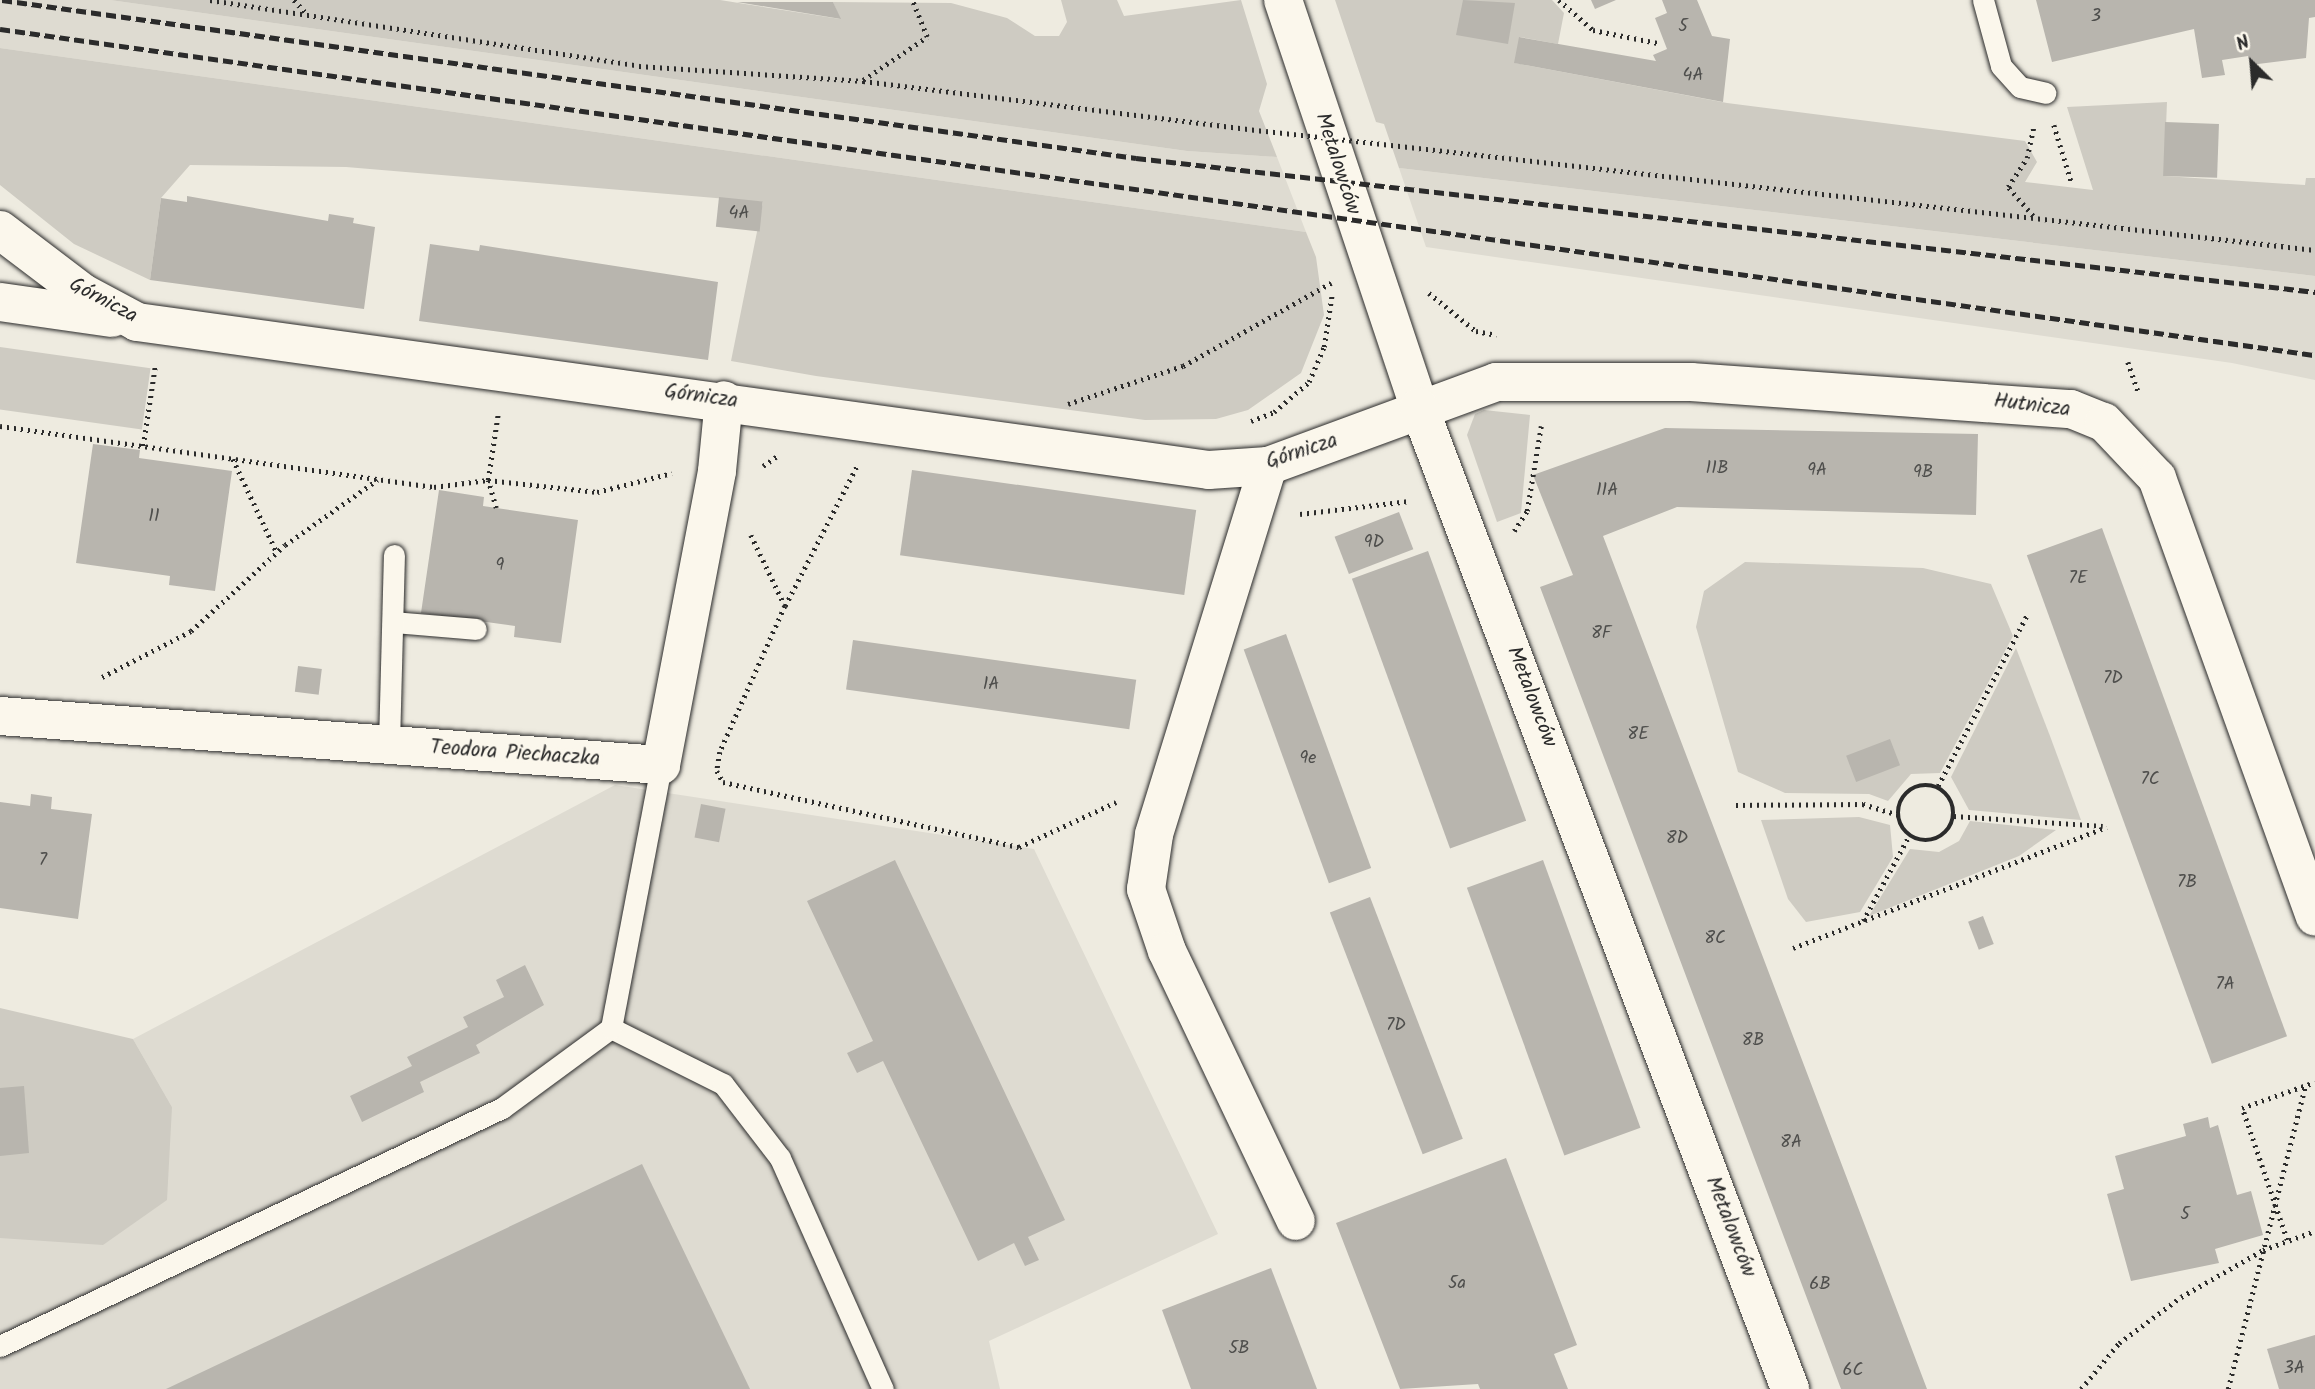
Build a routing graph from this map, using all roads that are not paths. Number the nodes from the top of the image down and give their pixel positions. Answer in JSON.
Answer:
{"nodes":[{"id":1,"x":1283,"y":0,"type":"edge"},
{"id":2,"x":1983,"y":0,"type":"edge"},
{"id":3,"x":2038,"y":93,"type":"road end"},
{"id":4,"x":1,"y":240,"type":"edge"},
{"id":5,"x":0,"y":302,"type":"edge"},
{"id":6,"x":137,"y":322,"type":"junction"},
{"id":7,"x":724,"y":400,"type":"junction"},
{"id":8,"x":1419,"y":407,"type":"junction"},
{"id":9,"x":1268,"y":466,"type":"junction"},
{"id":10,"x":394,"y":555,"type":"dead end"},
{"id":11,"x":393,"y":622,"type":"junction"},
{"id":12,"x":476,"y":629,"type":"dead end"},
{"id":13,"x":0,"y":716,"type":"edge"},
{"id":14,"x":389,"y":744,"type":"junction"},
{"id":15,"x":661,"y":765,"type":"junction"},
{"id":16,"x":2315,"y":916,"type":"edge"},
{"id":17,"x":611,"y":1028,"type":"junction"},
{"id":18,"x":1296,"y":1221,"type":"dead end"},
{"id":19,"x":0,"y":1346,"type":"edge"},
{"id":20,"x":883,"y":1389,"type":"edge"},
{"id":21,"x":1790,"y":1389,"type":"edge"}],
"edges":[{"from":1,"to":8,"type":"street","name":"Metalowców"},
{"from":2,"to":3,"type":"lane"},
{"from":4,"to":6,"type":"street","name":"Górnicza"},
{"from":5,"to":6,"type":"street"},
{"from":6,"to":7,"type":"street","name":"Górnicza"},
{"from":7,"to":9,"type":"street","name":"Górnicza"},
{"from":7,"to":15,"type":"street"},
{"from":8,"to":9,"type":"street","name":"Górnicza"},
{"from":8,"to":16,"type":"street","name":"Hutnicza"},
{"from":8,"to":21,"type":"street","name":"Metalowców"},
{"from":9,"to":18,"type":"street"},
{"from":10,"to":11,"type":"lane"},
{"from":11,"to":12,"type":"lane"},
{"from":11,"to":14,"type":"lane"},
{"from":13,"to":14,"type":"street","name":"Teodora Piechaczka"},
{"from":14,"to":15,"type":"street","name":"Teodora Piechaczka"},
{"from":15,"to":17,"type":"lane"},
{"from":17,"to":19,"type":"lane"},
{"from":17,"to":20,"type":"lane"}]}
